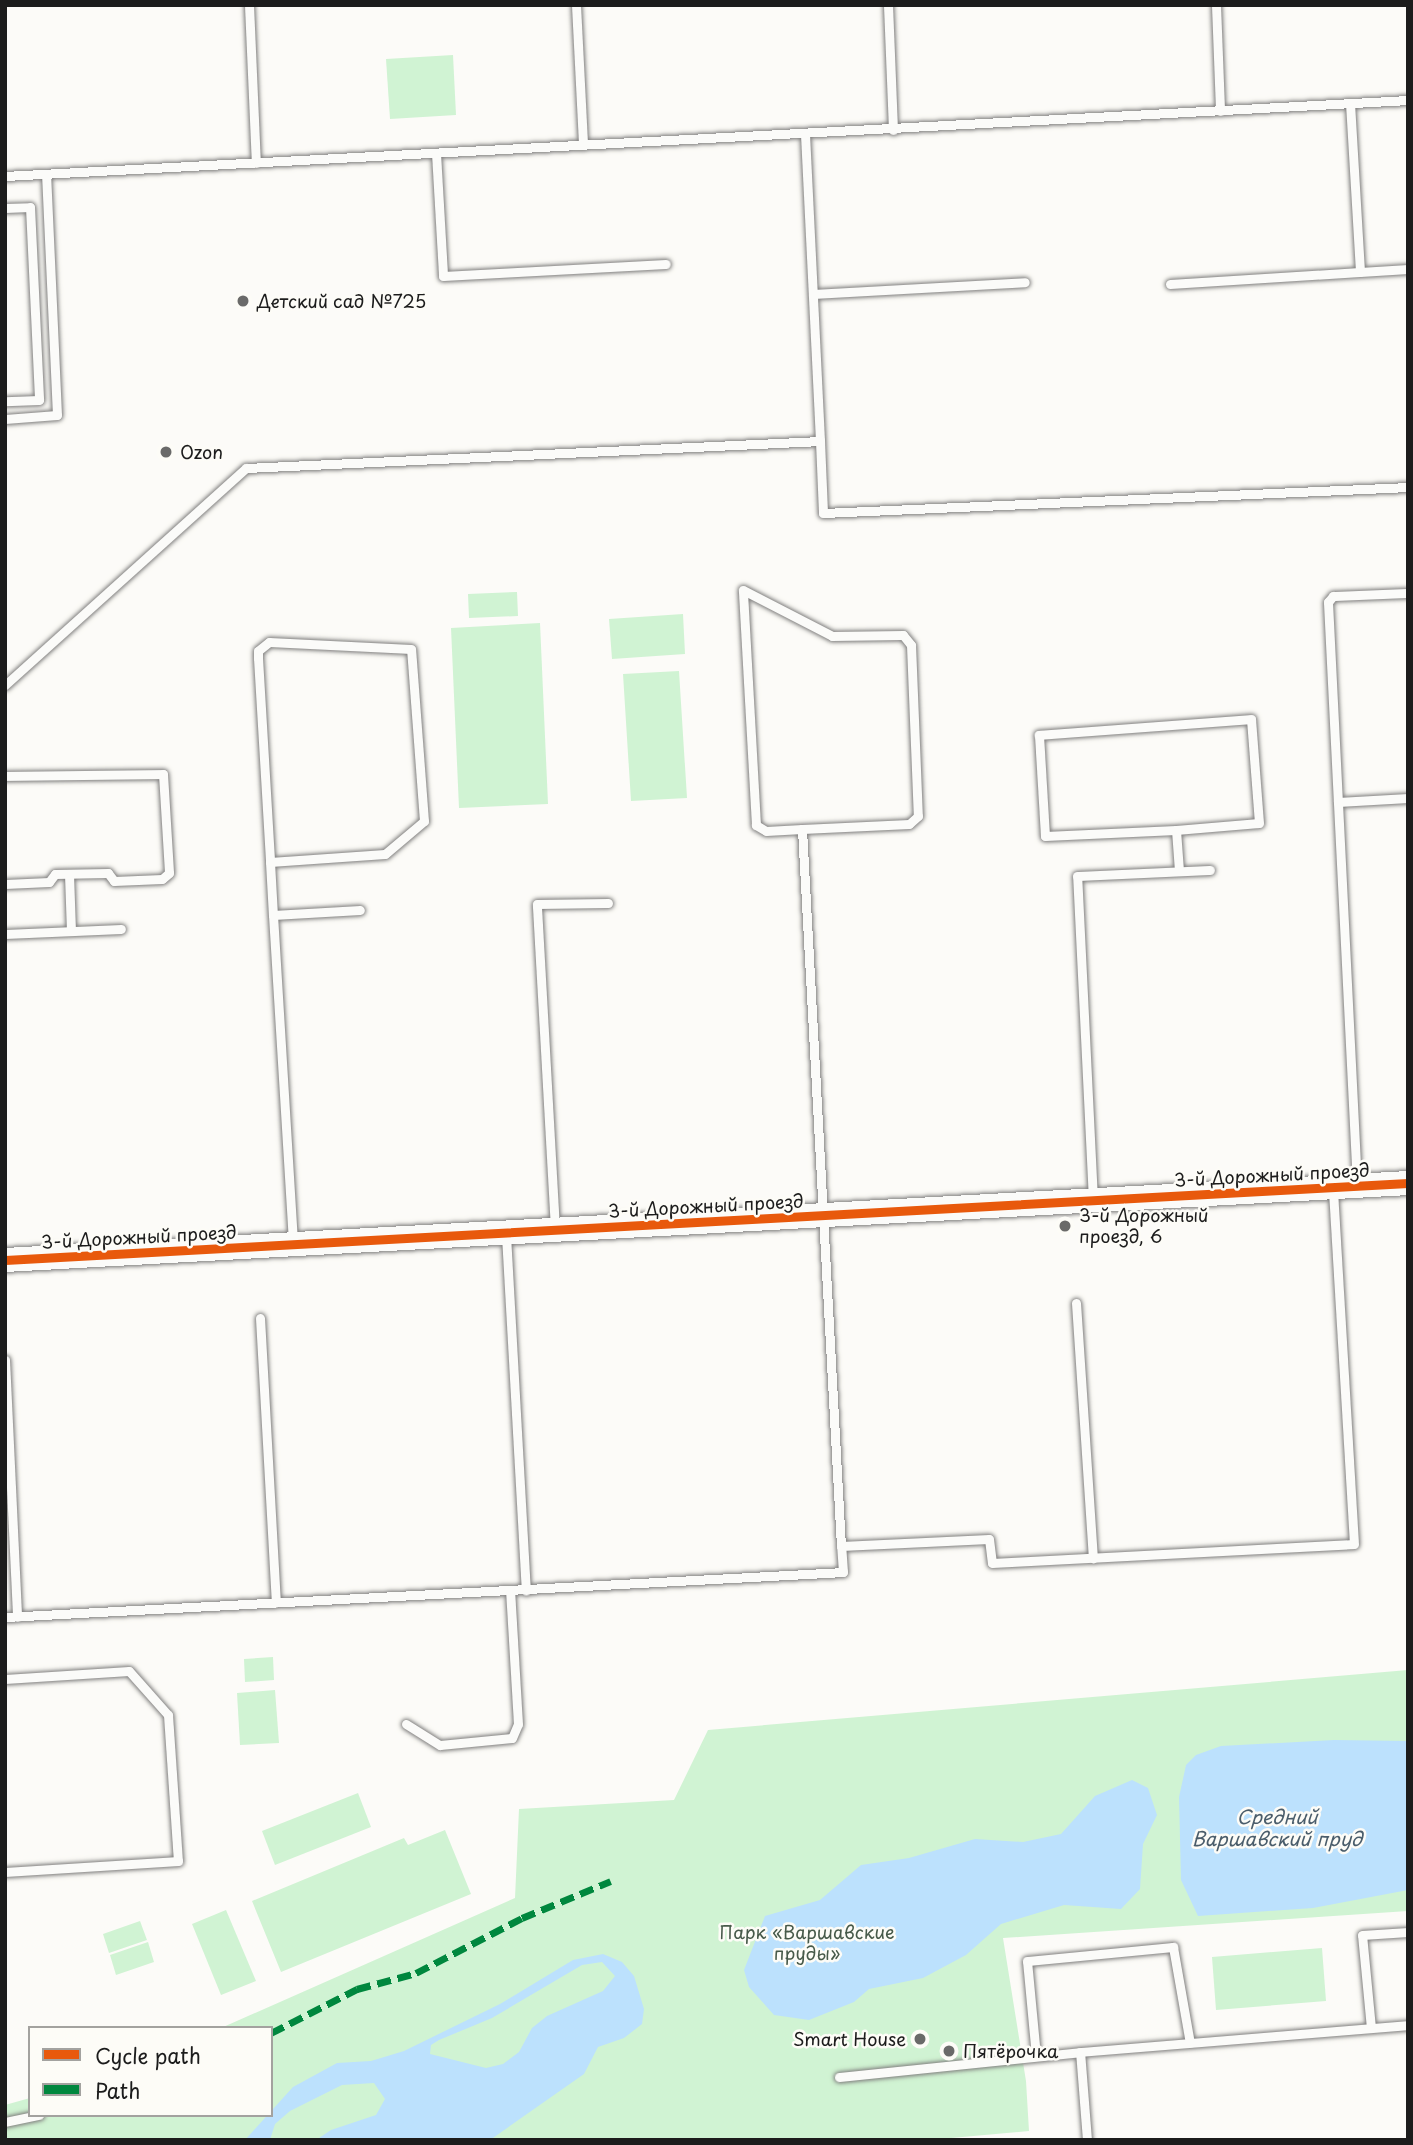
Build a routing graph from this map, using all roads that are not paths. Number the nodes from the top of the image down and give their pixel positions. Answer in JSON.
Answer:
{"nodes":[{"id":1,"x":248,"y":5,"type":"edge"},
{"id":2,"x":576,"y":5,"type":"edge"},
{"id":3,"x":888,"y":5,"type":"edge"},
{"id":4,"x":1216,"y":5,"type":"edge"},
{"id":5,"x":1408,"y":100,"type":"edge"},
{"id":6,"x":1350,"y":103,"type":"junction"},
{"id":7,"x":1220,"y":111,"type":"junction"},
{"id":8,"x":893,"y":130,"type":"junction"},
{"id":9,"x":805,"y":134,"type":"junction"},
{"id":10,"x":583,"y":145,"type":"junction"},
{"id":11,"x":436,"y":153,"type":"junction"},
{"id":12,"x":256,"y":163,"type":"junction"},
{"id":13,"x":46,"y":174,"type":"junction"},
{"id":14,"x":5,"y":176,"type":"edge"},
{"id":15,"x":5,"y":208,"type":"edge"},
{"id":16,"x":666,"y":264,"type":"dead end"},
{"id":17,"x":1408,"y":269,"type":"edge"},
{"id":18,"x":1360,"y":272,"type":"junction"},
{"id":19,"x":1025,"y":282,"type":"dead end"},
{"id":20,"x":1170,"y":284,"type":"dead end"},
{"id":21,"x":813,"y":294,"type":"junction"},
{"id":22,"x":5,"y":401,"type":"edge"},
{"id":23,"x":5,"y":419,"type":"edge"},
{"id":24,"x":820,"y":441,"type":"junction"},
{"id":25,"x":1408,"y":487,"type":"edge"},
{"id":26,"x":1408,"y":593,"type":"edge"},
{"id":27,"x":5,"y":685,"type":"edge"},
{"id":28,"x":5,"y":776,"type":"edge"},
{"id":29,"x":1408,"y":798,"type":"edge"},
{"id":30,"x":1338,"y":802,"type":"junction"},
{"id":31,"x":802,"y":829,"type":"junction"},
{"id":32,"x":1176,"y":830,"type":"junction"},
{"id":33,"x":270,"y":862,"type":"junction"},
{"id":34,"x":1210,"y":870,"type":"dead end"},
{"id":35,"x":1179,"y":872,"type":"junction"},
{"id":36,"x":69,"y":874,"type":"junction"},
{"id":37,"x":5,"y":884,"type":"edge"},
{"id":38,"x":608,"y":904,"type":"dead end"},
{"id":39,"x":360,"y":910,"type":"dead end"},
{"id":40,"x":273,"y":915,"type":"junction"},
{"id":41,"x":121,"y":929,"type":"dead end"},
{"id":42,"x":71,"y":931,"type":"junction"},
{"id":43,"x":5,"y":934,"type":"edge"},
{"id":44,"x":1408,"y":1183,"type":"edge"},
{"id":45,"x":1345,"y":1187,"type":"junction"},
{"id":46,"x":1093,"y":1200,"type":"junction"},
{"id":47,"x":822,"y":1215,"type":"junction"},
{"id":48,"x":555,"y":1229,"type":"junction"},
{"id":49,"x":506,"y":1232,"type":"junction"},
{"id":50,"x":293,"y":1243,"type":"junction"},
{"id":51,"x":5,"y":1260,"type":"edge"},
{"id":52,"x":1076,"y":1303,"type":"dead end"},
{"id":53,"x":260,"y":1318,"type":"dead end"},
{"id":54,"x":5,"y":1360,"type":"edge"},
{"id":55,"x":841,"y":1546,"type":"junction"},
{"id":56,"x":1093,"y":1558,"type":"junction"},
{"id":57,"x":510,"y":1590,"type":"junction"},
{"id":58,"x":526,"y":1590,"type":"junction"},
{"id":59,"x":276,"y":1603,"type":"junction"},
{"id":60,"x":5,"y":1617,"type":"edge"},
{"id":61,"x":17,"y":1617,"type":"junction"},
{"id":62,"x":5,"y":1679,"type":"edge"},
{"id":63,"x":406,"y":1724,"type":"dead end"},
{"id":64,"x":5,"y":1872,"type":"edge"},
{"id":65,"x":1408,"y":1932,"type":"edge"},
{"id":66,"x":1408,"y":2025,"type":"edge"},
{"id":67,"x":1371,"y":2028,"type":"junction"},
{"id":68,"x":1191,"y":2043,"type":"junction"},
{"id":69,"x":1080,"y":2052,"type":"junction"},
{"id":70,"x":1036,"y":2056,"type":"junction"},
{"id":71,"x":839,"y":2077,"type":"dead end"},
{"id":72,"x":30,"y":2117,"type":"edge"},
{"id":73,"x":5,"y":2122,"type":"edge"},
{"id":74,"x":1087,"y":2140,"type":"edge"}],
"edges":[{"from":1,"to":12,"type":"lane"},
{"from":2,"to":10,"type":"lane"},
{"from":3,"to":8,"type":"lane"},
{"from":4,"to":7,"type":"lane"},
{"from":5,"to":6,"type":"lane"},
{"from":6,"to":7,"type":"lane"},
{"from":6,"to":18,"type":"lane"},
{"from":7,"to":8,"type":"lane"},
{"from":8,"to":9,"type":"lane"},
{"from":9,"to":10,"type":"lane"},
{"from":9,"to":21,"type":"lane"},
{"from":10,"to":11,"type":"lane"},
{"from":11,"to":12,"type":"lane"},
{"from":11,"to":16,"type":"lane"},
{"from":12,"to":13,"type":"lane"},
{"from":13,"to":14,"type":"lane"},
{"from":13,"to":23,"type":"lane"},
{"from":15,"to":22,"type":"lane"},
{"from":17,"to":18,"type":"lane"},
{"from":18,"to":20,"type":"lane"},
{"from":19,"to":21,"type":"lane"},
{"from":21,"to":24,"type":"lane"},
{"from":24,"to":25,"type":"lane"},
{"from":24,"to":27,"type":"lane"},
{"from":26,"to":30,"type":"lane"},
{"from":28,"to":36,"type":"lane"},
{"from":29,"to":30,"type":"lane"},
{"from":30,"to":45,"type":"lane"},
{"from":31,"to":31,"type":"lane"},
{"from":31,"to":47,"type":"lane"},
{"from":32,"to":32,"type":"lane"},
{"from":32,"to":35,"type":"lane"},
{"from":33,"to":33,"type":"lane"},
{"from":33,"to":40,"type":"lane"},
{"from":34,"to":35,"type":"lane"},
{"from":35,"to":46,"type":"lane"},
{"from":36,"to":37,"type":"lane"},
{"from":36,"to":42,"type":"lane"},
{"from":38,"to":48,"type":"lane"},
{"from":39,"to":40,"type":"lane"},
{"from":40,"to":50,"type":"lane"},
{"from":41,"to":42,"type":"lane"},
{"from":42,"to":43,"type":"lane"},
{"from":44,"to":45,"type":"street","name":"3-й Дорожный проезд"},
{"from":45,"to":46,"type":"street","name":"3-й Дорожный проезд"},
{"from":45,"to":56,"type":"lane"},
{"from":46,"to":47,"type":"street","name":"3-й Дорожный проезд"},
{"from":47,"to":48,"type":"street","name":"3-й Дорожный проезд"},
{"from":47,"to":55,"type":"lane"},
{"from":48,"to":49,"type":"street","name":"3-й Дорожный проезд"},
{"from":49,"to":50,"type":"street","name":"3-й Дорожный проезд"},
{"from":49,"to":58,"type":"lane"},
{"from":50,"to":51,"type":"street","name":"3-й Дорожный проезд"},
{"from":52,"to":56,"type":"lane"},
{"from":53,"to":59,"type":"lane"},
{"from":54,"to":61,"type":"lane"},
{"from":55,"to":56,"type":"lane"},
{"from":55,"to":58,"type":"lane"},
{"from":57,"to":58,"type":"lane"},
{"from":57,"to":59,"type":"lane"},
{"from":57,"to":63,"type":"lane"},
{"from":59,"to":61,"type":"lane"},
{"from":60,"to":61,"type":"lane"},
{"from":62,"to":64,"type":"lane"},
{"from":65,"to":67,"type":"lane"},
{"from":66,"to":67,"type":"lane"},
{"from":67,"to":68,"type":"lane"},
{"from":68,"to":69,"type":"lane"},
{"from":68,"to":70,"type":"lane"},
{"from":69,"to":70,"type":"lane"},
{"from":69,"to":74,"type":"lane"},
{"from":70,"to":71,"type":"lane"},
{"from":72,"to":73,"type":"lane"}]}
